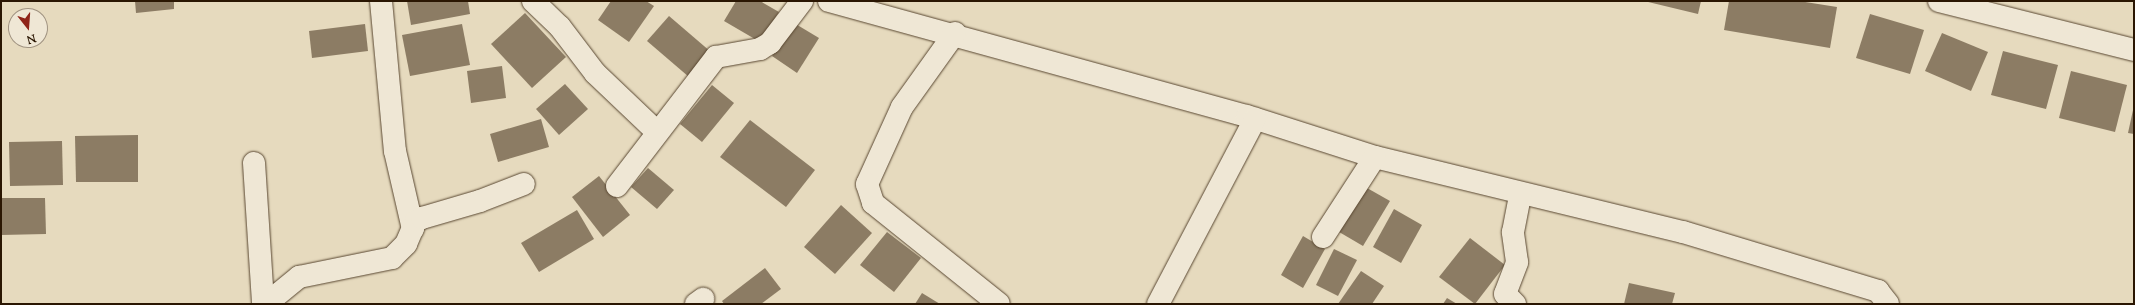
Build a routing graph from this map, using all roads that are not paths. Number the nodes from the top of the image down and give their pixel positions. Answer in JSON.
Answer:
{"nodes":[{"id":1,"x":381,"y":1,"type":"edge"},
{"id":2,"x":533,"y":1,"type":"edge"},
{"id":3,"x":802,"y":1,"type":"edge"},
{"id":4,"x":829,"y":1,"type":"edge"},
{"id":5,"x":1939,"y":1,"type":"edge"},
{"id":6,"x":955,"y":33,"type":"junction"},
{"id":7,"x":2134,"y":50,"type":"edge"},
{"id":8,"x":1255,"y":119,"type":"junction"},
{"id":9,"x":657,"y":132,"type":"junction"},
{"id":10,"x":1375,"y":157,"type":"junction"},
{"id":11,"x":254,"y":163,"type":"dead end"},
{"id":12,"x":524,"y":184,"type":"dead end"},
{"id":13,"x":617,"y":186,"type":"dead end"},
{"id":14,"x":1520,"y":195,"type":"junction"},
{"id":15,"x":413,"y":229,"type":"junction"},
{"id":16,"x":1323,"y":237,"type":"dead end"},
{"id":17,"x":975,"y":297,"type":"edge"},
{"id":18,"x":265,"y":304,"type":"edge"},
{"id":19,"x":999,"y":304,"type":"edge"},
{"id":20,"x":1158,"y":304,"type":"edge"},
{"id":21,"x":1515,"y":304,"type":"edge"},
{"id":22,"x":1888,"y":304,"type":"edge"}],
"edges":[{"from":1,"to":15,"type":"street"},
{"from":2,"to":9,"type":"street"},
{"from":3,"to":9,"type":"street"},
{"from":4,"to":6,"type":"street"},
{"from":5,"to":7,"type":"street"},
{"from":6,"to":8,"type":"street"},
{"from":6,"to":17,"type":"street"},
{"from":8,"to":10,"type":"street"},
{"from":8,"to":20,"type":"street"},
{"from":9,"to":13,"type":"street"},
{"from":10,"to":14,"type":"street"},
{"from":10,"to":16,"type":"street"},
{"from":11,"to":18,"type":"street"},
{"from":12,"to":15,"type":"street"},
{"from":14,"to":21,"type":"street"},
{"from":14,"to":22,"type":"street"},
{"from":15,"to":18,"type":"street"},
{"from":17,"to":19,"type":"street"}]}
